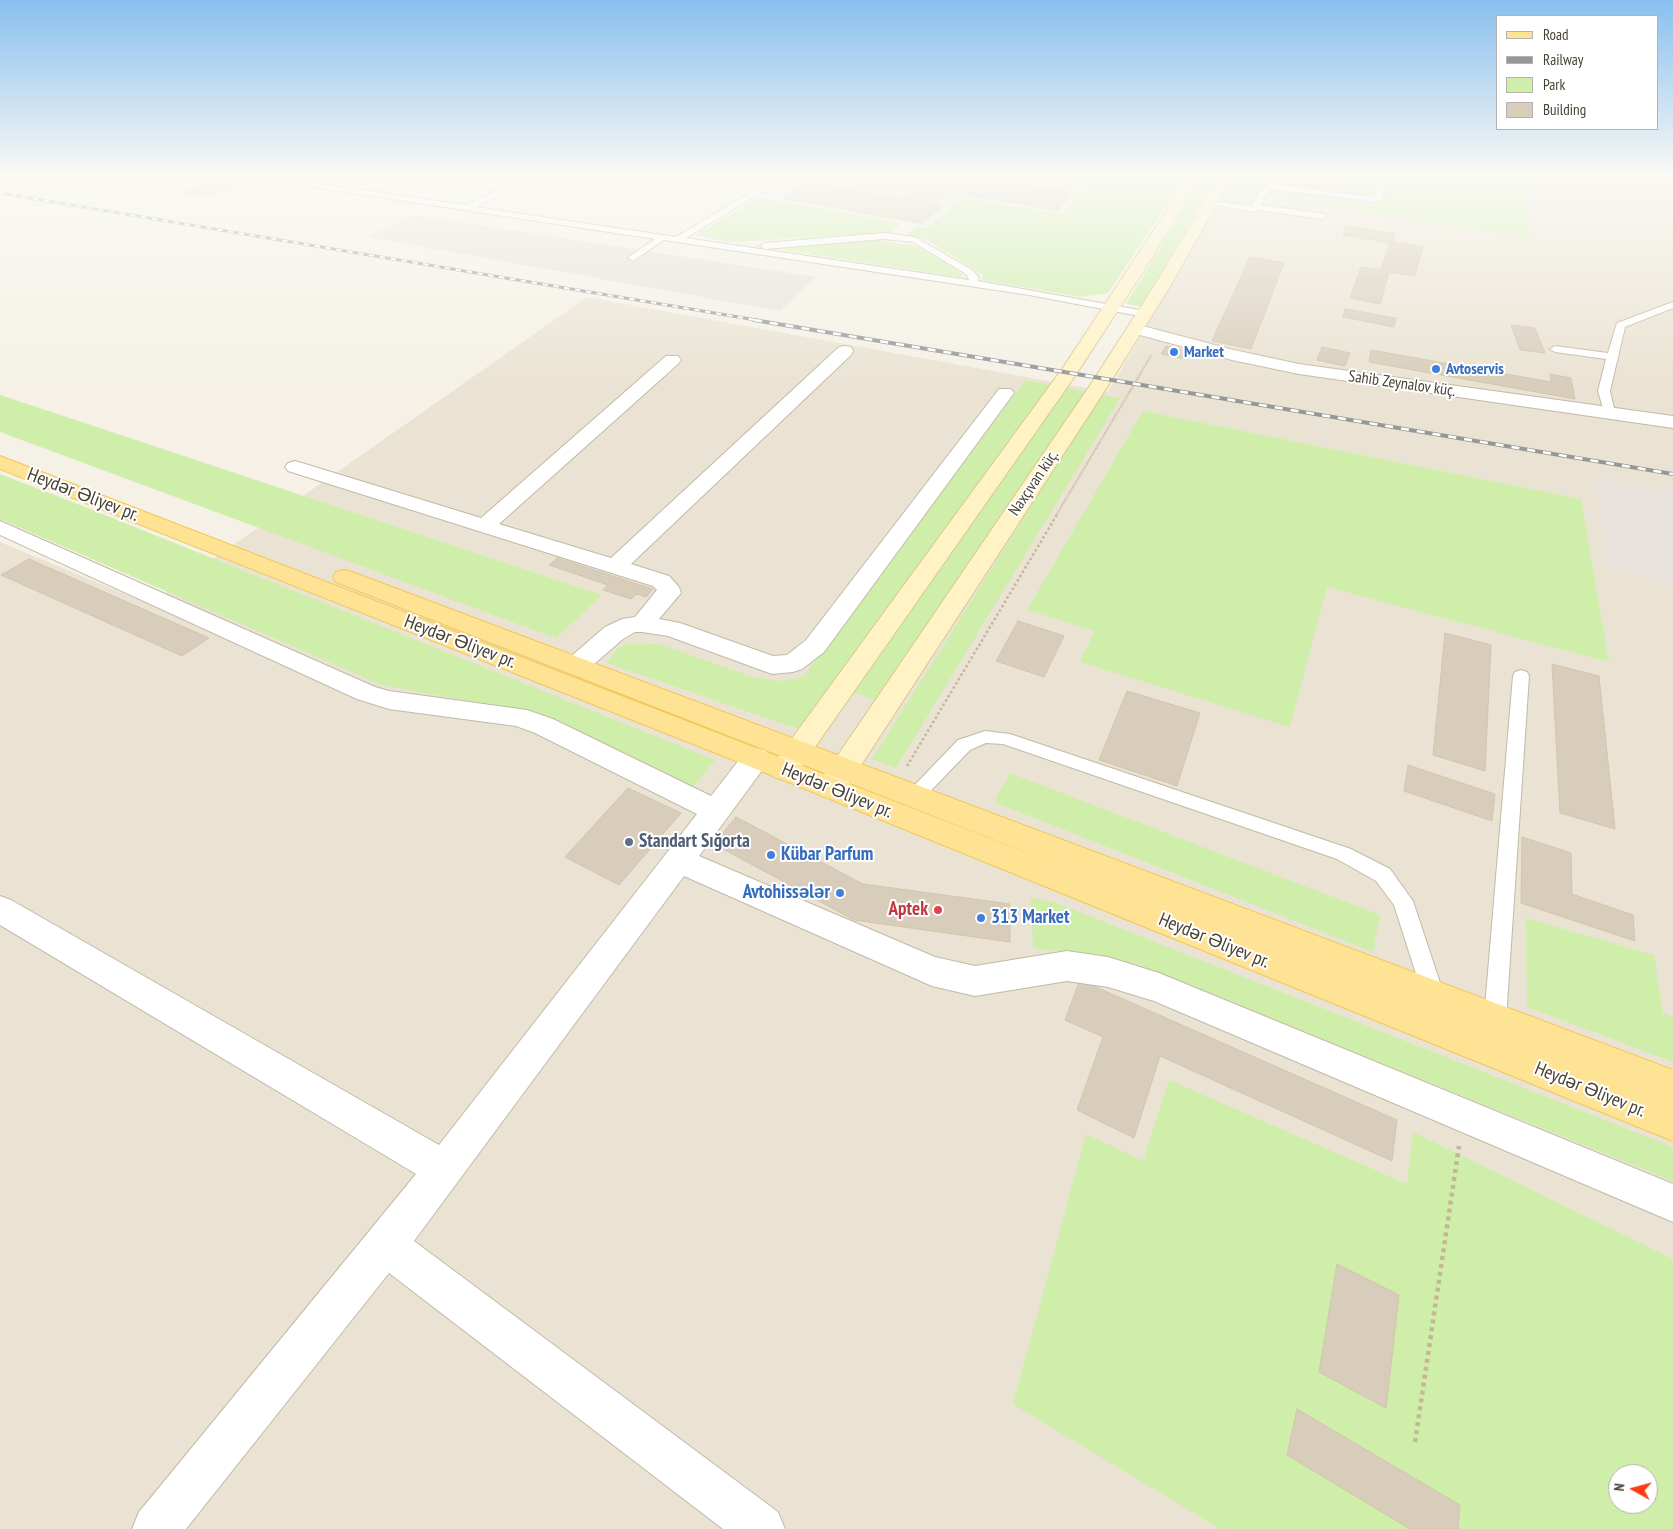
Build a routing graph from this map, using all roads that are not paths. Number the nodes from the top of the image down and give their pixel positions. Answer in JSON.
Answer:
{"nodes":[{"id":1,"x":652,"y":244,"type":"edge"},
{"id":2,"x":714,"y":244,"type":"edge"},
{"id":3,"x":773,"y":244,"type":"edge"},
{"id":4,"x":924,"y":244,"type":"edge"},
{"id":5,"x":1153,"y":244,"type":"edge"},
{"id":6,"x":1186,"y":244,"type":"edge"},
{"id":7,"x":758,"y":251,"type":"junction"},
{"id":8,"x":633,"y":258,"type":"dead end"},
{"id":9,"x":973,"y":283,"type":"junction"},
{"id":10,"x":1673,"y":305,"type":"edge"},
{"id":11,"x":1113,"y":307,"type":"junction"},
{"id":12,"x":1653,"y":312,"type":"junction"},
{"id":13,"x":1673,"y":319,"type":"edge"},
{"id":14,"x":1140,"y":321,"type":"junction"},
{"id":15,"x":1555,"y":349,"type":"dead end"},
{"id":16,"x":845,"y":351,"type":"dead end"},
{"id":17,"x":1612,"y":357,"type":"junction"},
{"id":18,"x":672,"y":360,"type":"dead end"},
{"id":19,"x":1005,"y":393,"type":"dead end"},
{"id":20,"x":1609,"y":413,"type":"junction"},
{"id":21,"x":1673,"y":422,"type":"edge"},
{"id":22,"x":0,"y":446,"type":"edge"},
{"id":23,"x":0,"y":462,"type":"edge"},
{"id":24,"x":295,"y":467,"type":"dead end"},
{"id":25,"x":484,"y":526,"type":"junction"},
{"id":26,"x":0,"y":527,"type":"edge"},
{"id":27,"x":616,"y":567,"type":"junction"},
{"id":28,"x":642,"y":624,"type":"junction"},
{"id":29,"x":577,"y":665,"type":"junction"},
{"id":30,"x":1521,"y":676,"type":"dead end"},
{"id":31,"x":780,"y":759,"type":"junction"},
{"id":32,"x":838,"y":778,"type":"junction"},
{"id":33,"x":905,"y":792,"type":"junction"},
{"id":34,"x":716,"y":812,"type":"junction"},
{"id":35,"x":680,"y":861,"type":"junction"},
{"id":36,"x":0,"y":909,"type":"edge"},
{"id":37,"x":1433,"y":995,"type":"junction"},
{"id":38,"x":1495,"y":1019,"type":"junction"},
{"id":39,"x":1673,"y":1088,"type":"edge"},
{"id":40,"x":1673,"y":1123,"type":"edge"},
{"id":41,"x":444,"y":1170,"type":"junction"},
{"id":42,"x":1673,"y":1203,"type":"edge"},
{"id":43,"x":386,"y":1245,"type":"junction"},
{"id":44,"x":156,"y":1529,"type":"edge"},
{"id":45,"x":761,"y":1529,"type":"edge"}],
"edges":[{"from":1,"to":8,"type":"lane"},
{"from":2,"to":7,"type":"lane"},
{"from":3,"to":7,"type":"lane"},
{"from":4,"to":9,"type":"lane"},
{"from":5,"to":11,"type":"main road","name":"Naxçıvan küç."},
{"from":6,"to":14,"type":"main road","name":"Naxçıvan küç."},
{"from":7,"to":9,"type":"lane"},
{"from":9,"to":11,"type":"lane"},
{"from":10,"to":12,"type":"lane"},
{"from":11,"to":14,"type":"lane"},
{"from":11,"to":31,"type":"main road","name":"Naxçıvan küç."},
{"from":12,"to":13,"type":"lane"},
{"from":12,"to":17,"type":"lane"},
{"from":14,"to":20,"type":"street","name":"Sahib Zeynalov küç."},
{"from":14,"to":32,"type":"main road","name":"Naxçıvan küç."},
{"from":15,"to":17,"type":"lane"},
{"from":16,"to":27,"type":"street"},
{"from":17,"to":20,"type":"lane"},
{"from":18,"to":25,"type":"street"},
{"from":19,"to":28,"type":"street"},
{"from":20,"to":21,"type":"street","name":"Sahib Zeynalov küç."},
{"from":22,"to":29,"type":"main road","name":"Heydər Əliyev pr."},
{"from":23,"to":31,"type":"main road","name":"Heydər Əliyev pr."},
{"from":24,"to":25,"type":"street"},
{"from":25,"to":27,"type":"street"},
{"from":26,"to":34,"type":"street"},
{"from":27,"to":28,"type":"street"},
{"from":28,"to":29,"type":"street"},
{"from":29,"to":31,"type":"main road","name":"Heydər Əliyev pr."},
{"from":30,"to":38,"type":"lane"},
{"from":31,"to":32,"type":"main road","name":"Heydər Əliyev pr."},
{"from":31,"to":34,"type":"street"},
{"from":32,"to":33,"type":"main road","name":"Heydər Əliyev pr."},
{"from":32,"to":40,"type":"main road","name":"Heydər Əliyev pr."},
{"from":33,"to":37,"type":"main road","name":"Heydər Əliyev pr."},
{"from":33,"to":37,"type":"lane"},
{"from":34,"to":35,"type":"street"},
{"from":35,"to":41,"type":"street"},
{"from":35,"to":42,"type":"street"},
{"from":36,"to":41,"type":"street"},
{"from":37,"to":38,"type":"main road","name":"Heydər Əliyev pr."},
{"from":38,"to":39,"type":"main road","name":"Heydər Əliyev pr."},
{"from":41,"to":43,"type":"street"},
{"from":43,"to":44,"type":"street"},
{"from":43,"to":45,"type":"street"}]}
